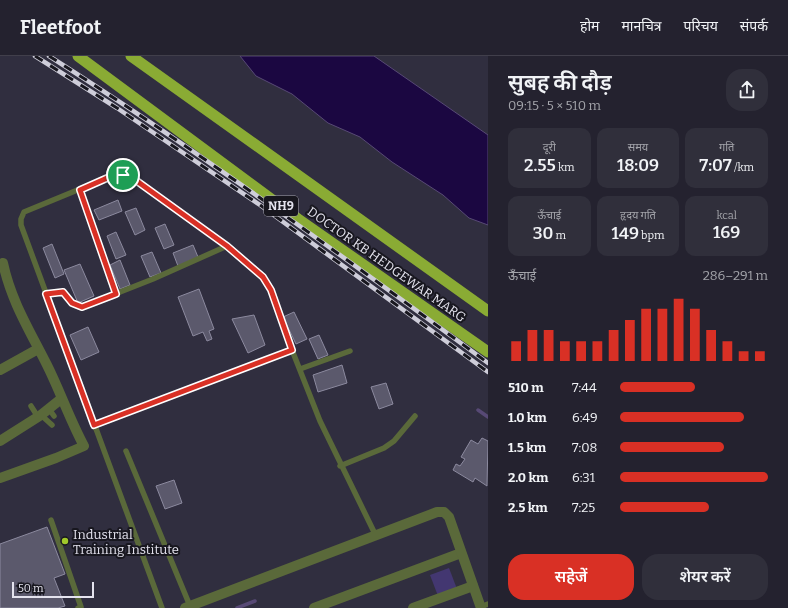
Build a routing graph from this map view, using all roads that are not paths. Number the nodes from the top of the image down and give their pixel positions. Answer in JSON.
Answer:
{"nodes":[{"id":1,"x":78,"y":56,"type":"edge"},
{"id":2,"x":131,"y":56,"type":"edge"},
{"id":3,"x":80,"y":190,"type":"junction"},
{"id":4,"x":227,"y":246,"type":"junction"},
{"id":5,"x":3,"y":263,"type":"dead end"},
{"id":6,"x":46,"y":294,"type":"junction"},
{"id":7,"x":116,"y":294,"type":"junction"},
{"id":8,"x":488,"y":311,"type":"edge"},
{"id":9,"x":38,"y":349,"type":"junction"},
{"id":10,"x":292,"y":350,"type":"junction"},
{"id":11,"x":350,"y":351,"type":"dead end"},
{"id":12,"x":488,"y":352,"type":"edge"},
{"id":13,"x":1,"y":367,"type":"edge"},
{"id":14,"x":300,"y":369,"type":"junction"},
{"id":15,"x":61,"y":399,"type":"junction"},
{"id":16,"x":31,"y":406,"type":"dead end"},
{"id":17,"x":45,"y":414,"type":"junction"},
{"id":18,"x":415,"y":416,"type":"dead end"},
{"id":19,"x":52,"y":425,"type":"dead end"},
{"id":20,"x":94,"y":425,"type":"junction"},
{"id":21,"x":0,"y":441,"type":"edge"},
{"id":22,"x":126,"y":451,"type":"dead end"},
{"id":23,"x":340,"y":466,"type":"junction"},
{"id":24,"x":0,"y":478,"type":"edge"},
{"id":25,"x":51,"y":520,"type":"dead end"},
{"id":26,"x":376,"y":536,"type":"junction"},
{"id":27,"x":460,"y":553,"type":"junction"},
{"id":28,"x":473,"y":586,"type":"junction"},
{"id":29,"x":483,"y":606,"type":"edge"},
{"id":30,"x":188,"y":607,"type":"edge"},
{"id":31,"x":78,"y":608,"type":"edge"},
{"id":32,"x":162,"y":608,"type":"edge"},
{"id":33,"x":314,"y":608,"type":"edge"},
{"id":34,"x":413,"y":608,"type":"edge"}],
"edges":[{"from":1,"to":12,"type":"highway","name":"DOCTOR KB HEDGEWAR MARG","number":"NH9"},
{"from":2,"to":8,"type":"highway","name":"DOCTOR KB HEDGEWAR MARG"},
{"from":3,"to":4,"type":"lane"},
{"from":3,"to":6,"type":"lane"},
{"from":3,"to":7,"type":"lane"},
{"from":4,"to":7,"type":"lane"},
{"from":4,"to":10,"type":"lane"},
{"from":5,"to":9,"type":"street"},
{"from":6,"to":7,"type":"lane"},
{"from":6,"to":20,"type":"lane"},
{"from":9,"to":13,"type":"street"},
{"from":9,"to":15,"type":"street"},
{"from":10,"to":14,"type":"lane"},
{"from":10,"to":20,"type":"lane"},
{"from":11,"to":14,"type":"lane"},
{"from":14,"to":23,"type":"lane"},
{"from":15,"to":17,"type":"street"},
{"from":15,"to":24,"type":"street"},
{"from":16,"to":17,"type":"lane"},
{"from":17,"to":19,"type":"lane"},
{"from":17,"to":21,"type":"street"},
{"from":18,"to":23,"type":"lane"},
{"from":20,"to":32,"type":"lane"},
{"from":22,"to":30,"type":"lane"},
{"from":23,"to":26,"type":"lane"},
{"from":25,"to":31,"type":"lane"},
{"from":26,"to":27,"type":"street"},
{"from":26,"to":30,"type":"street"},
{"from":27,"to":28,"type":"street"},
{"from":27,"to":33,"type":"street"},
{"from":28,"to":29,"type":"street"},
{"from":28,"to":34,"type":"street"}]}
